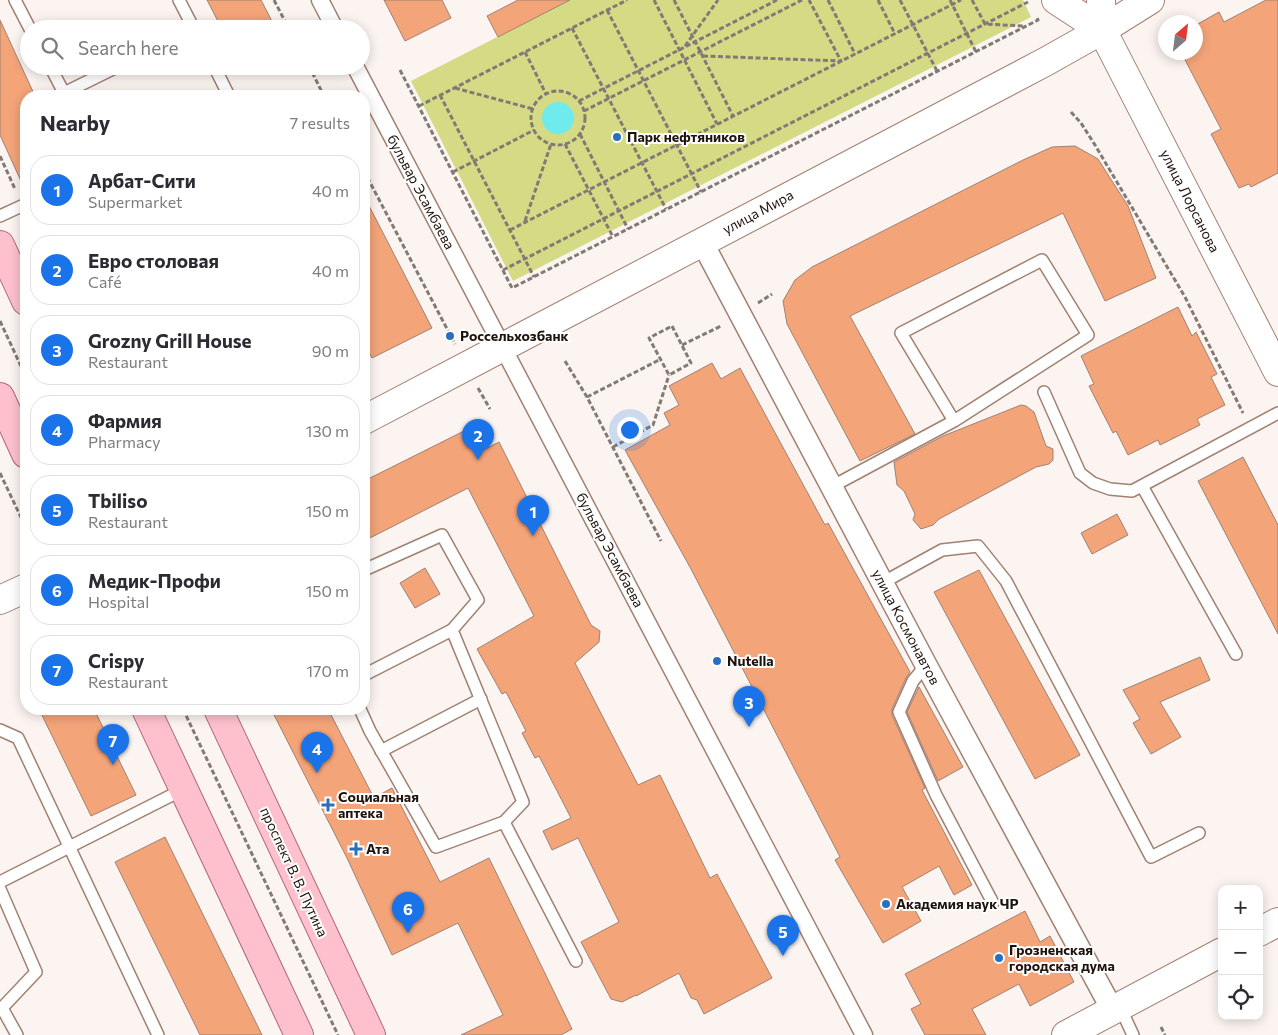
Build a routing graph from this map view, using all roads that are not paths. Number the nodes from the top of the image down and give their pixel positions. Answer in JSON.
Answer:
{"nodes":[{"id":1,"x":15,"y":0,"type":"edge"},
{"id":2,"x":179,"y":0,"type":"edge"},
{"id":3,"x":320,"y":0,"type":"edge"},
{"id":4,"x":1101,"y":0,"type":"edge"},
{"id":5,"x":1150,"y":0,"type":"edge"},
{"id":6,"x":1041,"y":7,"type":"edge"},
{"id":7,"x":25,"y":20,"type":"edge"},
{"id":8,"x":189,"y":20,"type":"edge"},
{"id":9,"x":330,"y":20,"type":"edge"},
{"id":10,"x":1102,"y":30,"type":"junction"},
{"id":11,"x":55,"y":75,"type":"edge"},
{"id":12,"x":102,"y":75,"type":"edge"},
{"id":13,"x":219,"y":75,"type":"edge"},
{"id":14,"x":360,"y":75,"type":"edge"},
{"id":15,"x":63,"y":90,"type":"edge"},
{"id":16,"x":73,"y":90,"type":"edge"},
{"id":17,"x":227,"y":90,"type":"edge"},
{"id":18,"x":368,"y":90,"type":"edge"},
{"id":19,"x":370,"y":95,"type":"edge"},
{"id":20,"x":20,"y":207,"type":"edge"},
{"id":21,"x":0,"y":216,"type":"edge"},
{"id":22,"x":702,"y":242,"type":"junction"},
{"id":23,"x":0,"y":245,"type":"edge"},
{"id":24,"x":20,"y":288,"type":"edge"},
{"id":25,"x":502,"y":346,"type":"junction"},
{"id":26,"x":1278,"y":372,"type":"edge"},
{"id":27,"x":1044,"y":392,"type":"dead end"},
{"id":28,"x":0,"y":397,"type":"edge"},
{"id":29,"x":1278,"y":413,"type":"edge"},
{"id":30,"x":370,"y":417,"type":"edge"},
{"id":31,"x":954,"y":421,"type":"junction"},
{"id":32,"x":20,"y":441,"type":"edge"},
{"id":33,"x":1142,"y":486,"type":"junction"},
{"id":34,"x":831,"y":487,"type":"junction"},
{"id":35,"x":370,"y":567,"type":"edge"},
{"id":36,"x":882,"y":583,"type":"junction"},
{"id":37,"x":20,"y":591,"type":"edge"},
{"id":38,"x":0,"y":600,"type":"edge"},
{"id":39,"x":452,"y":630,"type":"junction"},
{"id":40,"x":1236,"y":654,"type":"dead end"},
{"id":41,"x":926,"y":665,"type":"junction"},
{"id":42,"x":370,"y":672,"type":"edge"},
{"id":43,"x":481,"y":699,"type":"junction"},
{"id":44,"x":149,"y":715,"type":"edge"},
{"id":45,"x":221,"y":715,"type":"edge"},
{"id":46,"x":363,"y":715,"type":"edge"},
{"id":47,"x":0,"y":730,"type":"edge"},
{"id":48,"x":381,"y":751,"type":"junction"},
{"id":49,"x":184,"y":789,"type":"junction"},
{"id":50,"x":504,"y":822,"type":"junction"},
{"id":51,"x":1199,"y":833,"type":"dead end"},
{"id":52,"x":70,"y":847,"type":"junction"},
{"id":53,"x":0,"y":882,"type":"edge"},
{"id":54,"x":0,"y":889,"type":"edge"},
{"id":55,"x":993,"y":902,"type":"dead end"},
{"id":56,"x":1278,"y":922,"type":"edge"},
{"id":57,"x":1263,"y":930,"type":"edge"},
{"id":58,"x":1218,"y":954,"type":"edge"},
{"id":59,"x":576,"y":961,"type":"dead end"},
{"id":60,"x":1,"y":1008,"type":"edge"},
{"id":61,"x":1117,"y":1009,"type":"junction"},
{"id":62,"x":17,"y":1035,"type":"edge"},
{"id":63,"x":158,"y":1035,"type":"edge"},
{"id":64,"x":299,"y":1035,"type":"edge"},
{"id":65,"x":371,"y":1035,"type":"edge"},
{"id":66,"x":864,"y":1035,"type":"edge"},
{"id":67,"x":1066,"y":1035,"type":"edge"},
{"id":68,"x":1133,"y":1035,"type":"edge"}],
"edges":[{"from":1,"to":7,"type":"lane"},
{"from":2,"to":8,"type":"lane"},
{"from":3,"to":9,"type":"street"},
{"from":4,"to":10,"type":"main road","name":"улица Лорсанова"},
{"from":5,"to":10,"type":"main road","name":"улица Мира"},
{"from":6,"to":10,"type":"main road","name":"улица Лорсанова"},
{"from":10,"to":22,"type":"main road","name":"улица Мира"},
{"from":10,"to":26,"type":"main road","name":"улица Лорсанова"},
{"from":11,"to":15,"type":"lane"},
{"from":12,"to":16,"type":"lane"},
{"from":13,"to":17,"type":"lane"},
{"from":14,"to":18,"type":"street","name":"бульвар Эсамбаева"},
{"from":19,"to":25,"type":"street","name":"бульвар Эсамбаева"},
{"from":20,"to":21,"type":"lane"},
{"from":22,"to":25,"type":"main road","name":"улица Мира"},
{"from":22,"to":34,"type":"street","name":"улица Космонавтов"},
{"from":23,"to":24,"type":"main road"},
{"from":25,"to":30,"type":"main road","name":"улица Мира"},
{"from":25,"to":66,"type":"street","name":"бульвар Эсамбаева"},
{"from":27,"to":33,"type":"lane"},
{"from":28,"to":32,"type":"main road"},
{"from":29,"to":33,"type":"lane"},
{"from":31,"to":31,"type":"lane"},
{"from":31,"to":34,"type":"lane"},
{"from":33,"to":40,"type":"lane"},
{"from":34,"to":36,"type":"street","name":"улица Космонавтов"},
{"from":35,"to":39,"type":"lane"},
{"from":36,"to":41,"type":"street","name":"улица Космонавтов"},
{"from":36,"to":51,"type":"lane"},
{"from":37,"to":38,"type":"main road"},
{"from":39,"to":42,"type":"lane"},
{"from":39,"to":43,"type":"lane"},
{"from":41,"to":55,"type":"lane"},
{"from":41,"to":61,"type":"street","name":"улица Космонавтов"},
{"from":43,"to":48,"type":"lane"},
{"from":43,"to":50,"type":"lane"},
{"from":44,"to":49,"type":"main road"},
{"from":45,"to":65,"type":"main road","name":"проспект В. В. Путина"},
{"from":46,"to":48,"type":"lane"},
{"from":47,"to":52,"type":"lane"},
{"from":48,"to":50,"type":"lane"},
{"from":49,"to":52,"type":"lane"},
{"from":49,"to":64,"type":"main road"},
{"from":50,"to":59,"type":"lane"},
{"from":52,"to":53,"type":"lane"},
{"from":52,"to":63,"type":"lane"},
{"from":54,"to":60,"type":"lane"},
{"from":56,"to":57,"type":"main road"},
{"from":58,"to":61,"type":"main road"},
{"from":60,"to":62,"type":"lane"},
{"from":61,"to":67,"type":"main road"},
{"from":61,"to":68,"type":"lane"}]}
